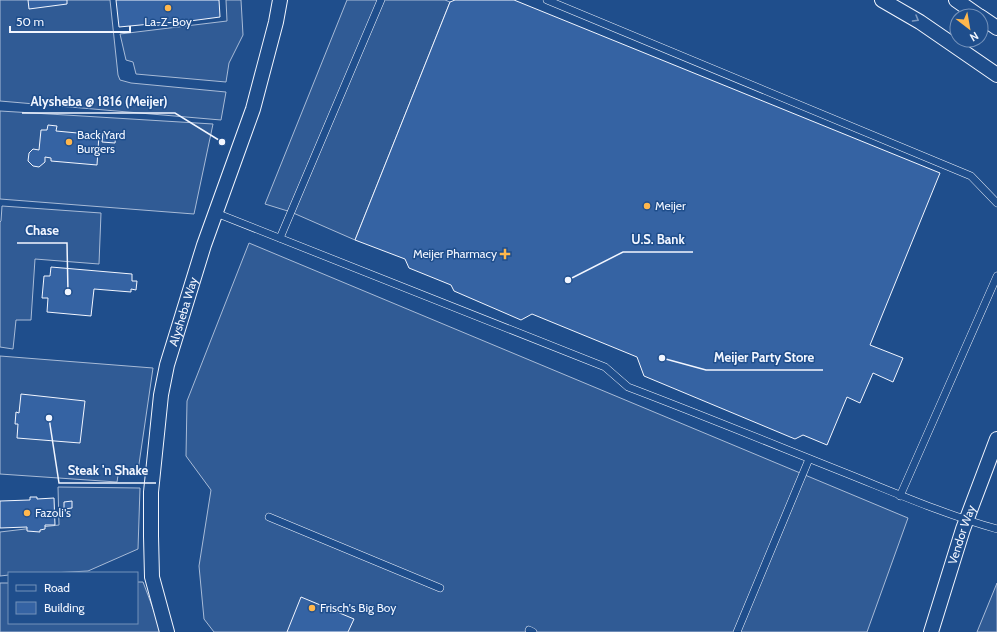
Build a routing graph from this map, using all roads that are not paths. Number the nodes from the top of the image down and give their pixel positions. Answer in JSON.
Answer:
{"nodes":[{"id":1,"x":280,"y":0,"type":"edge"},
{"id":2,"x":382,"y":0,"type":"edge"},
{"id":3,"x":547,"y":0,"type":"edge"},
{"id":4,"x":882,"y":0,"type":"edge"},
{"id":5,"x":956,"y":0,"type":"edge"},
{"id":6,"x":967,"y":8,"type":"edge"},
{"id":7,"x":997,"y":75,"type":"edge"},
{"id":8,"x":997,"y":203,"type":"edge"},
{"id":9,"x":216,"y":213,"type":"junction"},
{"id":10,"x":280,"y":238,"type":"junction"},
{"id":11,"x":997,"y":276,"type":"edge"},
{"id":12,"x":997,"y":439,"type":"edge"},
{"id":13,"x":809,"y":459,"type":"junction"},
{"id":14,"x":900,"y":496,"type":"junction"},
{"id":15,"x":269,"y":517,"type":"dead end"},
{"id":16,"x":966,"y":521,"type":"junction"},
{"id":17,"x":997,"y":529,"type":"edge"},
{"id":18,"x":440,"y":588,"type":"dead end"},
{"id":19,"x":167,"y":632,"type":"edge"},
{"id":20,"x":737,"y":632,"type":"edge"},
{"id":21,"x":931,"y":632,"type":"edge"}],
"edges":[{"from":1,"to":9,"type":"street","name":"Alysheba Way"},
{"from":2,"to":10,"type":"lane"},
{"from":3,"to":8,"type":"lane"},
{"from":4,"to":7,"type":"street","one_way":true},
{"from":5,"to":6,"type":"street"},
{"from":9,"to":10,"type":"lane"},
{"from":9,"to":19,"type":"street","name":"Alysheba Way"},
{"from":10,"to":13,"type":"lane"},
{"from":11,"to":14,"type":"lane"},
{"from":12,"to":16,"type":"street","name":"Vendor Way"},
{"from":13,"to":14,"type":"lane"},
{"from":13,"to":20,"type":"lane"},
{"from":14,"to":16,"type":"lane"},
{"from":15,"to":18,"type":"lane"},
{"from":16,"to":17,"type":"lane"},
{"from":16,"to":21,"type":"street","name":"Vendor Way"}]}
